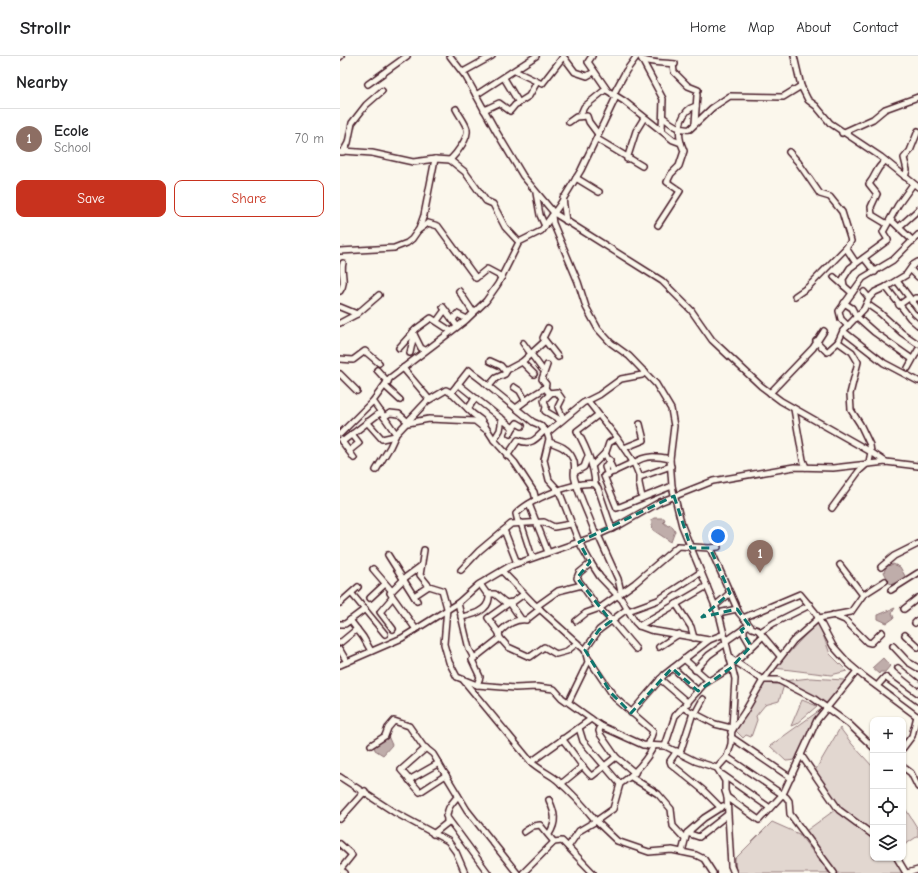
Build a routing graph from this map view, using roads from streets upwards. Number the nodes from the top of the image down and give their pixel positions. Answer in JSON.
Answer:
{"nodes":[{"id":1,"x":407,"y":56,"type":"edge"},
{"id":2,"x":450,"y":56,"type":"edge"},
{"id":3,"x":493,"y":56,"type":"edge"},
{"id":4,"x":563,"y":56,"type":"edge"},
{"id":5,"x":592,"y":56,"type":"edge"},
{"id":6,"x":629,"y":56,"type":"edge"},
{"id":7,"x":794,"y":56,"type":"edge"},
{"id":8,"x":533,"y":57,"type":"edge"},
{"id":9,"x":635,"y":58,"type":"edge"},
{"id":10,"x":642,"y":58,"type":"edge"},
{"id":11,"x":515,"y":71,"type":"junction"},
{"id":12,"x":463,"y":72,"type":"junction"},
{"id":13,"x":594,"y":72,"type":"junction"},
{"id":14,"x":504,"y":78,"type":"junction"},
{"id":15,"x":537,"y":82,"type":"junction"},
{"id":16,"x":368,"y":84,"type":"dead end"},
{"id":17,"x":801,"y":86,"type":"junction"},
{"id":18,"x":606,"y":89,"type":"junction"},
{"id":19,"x":382,"y":91,"type":"dead end"},
{"id":20,"x":476,"y":95,"type":"junction"},
{"id":21,"x":615,"y":96,"type":"junction"},
{"id":22,"x":918,"y":97,"type":"edge"},
{"id":23,"x":519,"y":103,"type":"junction"},
{"id":24,"x":696,"y":106,"type":"junction"},
{"id":25,"x":456,"y":109,"type":"dead end"},
{"id":26,"x":484,"y":110,"type":"junction"},
{"id":27,"x":580,"y":116,"type":"junction"},
{"id":28,"x":644,"y":118,"type":"junction"},
{"id":29,"x":664,"y":118,"type":"junction"},
{"id":30,"x":568,"y":122,"type":"dead end"},
{"id":31,"x":695,"y":123,"type":"junction"},
{"id":32,"x":680,"y":128,"type":"junction"},
{"id":33,"x":662,"y":130,"type":"junction"},
{"id":34,"x":918,"y":131,"type":"edge"},
{"id":35,"x":842,"y":133,"type":"junction"},
{"id":36,"x":597,"y":137,"type":"junction"},
{"id":37,"x":913,"y":140,"type":"junction"},
{"id":38,"x":681,"y":143,"type":"junction"},
{"id":39,"x":918,"y":144,"type":"edge"},
{"id":40,"x":342,"y":151,"type":"edge"},
{"id":41,"x":789,"y":152,"type":"dead end"},
{"id":42,"x":435,"y":159,"type":"junction"},
{"id":43,"x":627,"y":159,"type":"junction"},
{"id":44,"x":450,"y":160,"type":"junction"},
{"id":45,"x":885,"y":161,"type":"junction"},
{"id":46,"x":642,"y":166,"type":"dead end"},
{"id":47,"x":905,"y":177,"type":"junction"},
{"id":48,"x":576,"y":178,"type":"junction"},
{"id":49,"x":916,"y":186,"type":"edge"},
{"id":50,"x":599,"y":192,"type":"dead end"},
{"id":51,"x":536,"y":193,"type":"junction"},
{"id":52,"x":563,"y":198,"type":"junction"},
{"id":53,"x":918,"y":210,"type":"edge"},
{"id":54,"x":553,"y":214,"type":"junction"},
{"id":55,"x":891,"y":220,"type":"junction"},
{"id":56,"x":566,"y":221,"type":"junction"},
{"id":57,"x":887,"y":224,"type":"junction"},
{"id":58,"x":658,"y":225,"type":"dead end"},
{"id":59,"x":545,"y":226,"type":"junction"},
{"id":60,"x":899,"y":227,"type":"junction"},
{"id":61,"x":419,"y":229,"type":"junction"},
{"id":62,"x":918,"y":235,"type":"edge"},
{"id":63,"x":913,"y":241,"type":"junction"},
{"id":64,"x":519,"y":242,"type":"junction"},
{"id":65,"x":846,"y":248,"type":"junction"},
{"id":66,"x":340,"y":251,"type":"edge"},
{"id":67,"x":864,"y":258,"type":"junction"},
{"id":68,"x":918,"y":262,"type":"edge"},
{"id":69,"x":344,"y":263,"type":"dead end"},
{"id":70,"x":856,"y":263,"type":"junction"},
{"id":71,"x":911,"y":270,"type":"junction"},
{"id":72,"x":874,"y":272,"type":"junction"},
{"id":73,"x":502,"y":276,"type":"junction"},
{"id":74,"x":834,"y":276,"type":"dead end"},
{"id":75,"x":918,"y":277,"type":"edge"},
{"id":76,"x":897,"y":281,"type":"junction"},
{"id":77,"x":844,"y":286,"type":"junction"},
{"id":78,"x":886,"y":287,"type":"junction"},
{"id":79,"x":340,"y":291,"type":"edge"},
{"id":80,"x":459,"y":291,"type":"dead end"},
{"id":81,"x":864,"y":292,"type":"dead end"},
{"id":82,"x":852,"y":293,"type":"junction"},
{"id":83,"x":379,"y":295,"type":"dead end"},
{"id":84,"x":795,"y":296,"type":"dead end"},
{"id":85,"x":869,"y":298,"type":"junction"},
{"id":86,"x":918,"y":298,"type":"edge"},
{"id":87,"x":911,"y":300,"type":"junction"},
{"id":88,"x":844,"y":303,"type":"junction"},
{"id":89,"x":867,"y":304,"type":"junction"},
{"id":90,"x":899,"y":305,"type":"junction"},
{"id":91,"x":340,"y":308,"type":"edge"},
{"id":92,"x":918,"y":309,"type":"edge"},
{"id":93,"x":473,"y":312,"type":"junction"},
{"id":94,"x":357,"y":314,"type":"junction"},
{"id":95,"x":856,"y":316,"type":"junction"},
{"id":96,"x":467,"y":319,"type":"junction"},
{"id":97,"x":453,"y":320,"type":"junction"},
{"id":98,"x":437,"y":321,"type":"junction"},
{"id":99,"x":340,"y":323,"type":"edge"},
{"id":100,"x":918,"y":325,"type":"edge"},
{"id":101,"x":457,"y":326,"type":"junction"},
{"id":102,"x":848,"y":326,"type":"junction"},
{"id":103,"x":548,"y":328,"type":"dead end"},
{"id":104,"x":451,"y":331,"type":"junction"},
{"id":105,"x":824,"y":331,"type":"dead end"},
{"id":106,"x":843,"y":332,"type":"junction"},
{"id":107,"x":414,"y":334,"type":"junction"},
{"id":108,"x":545,"y":341,"type":"junction"},
{"id":109,"x":816,"y":341,"type":"junction"},
{"id":110,"x":838,"y":342,"type":"junction"},
{"id":111,"x":523,"y":343,"type":"dead end"},
{"id":112,"x":918,"y":344,"type":"edge"},
{"id":113,"x":399,"y":348,"type":"dead end"},
{"id":114,"x":425,"y":350,"type":"junction"},
{"id":115,"x":918,"y":350,"type":"edge"},
{"id":116,"x":410,"y":353,"type":"dead end"},
{"id":117,"x":530,"y":355,"type":"junction"},
{"id":118,"x":558,"y":357,"type":"dead end"},
{"id":119,"x":912,"y":359,"type":"junction"},
{"id":120,"x":341,"y":360,"type":"edge"},
{"id":121,"x":490,"y":361,"type":"dead end"},
{"id":122,"x":522,"y":362,"type":"junction"},
{"id":123,"x":379,"y":363,"type":"dead end"},
{"id":124,"x":547,"y":365,"type":"dead end"},
{"id":125,"x":403,"y":368,"type":"junction"},
{"id":126,"x":908,"y":368,"type":"dead end"},
{"id":127,"x":542,"y":369,"type":"dead end"},
{"id":128,"x":377,"y":370,"type":"dead end"},
{"id":129,"x":506,"y":372,"type":"junction"},
{"id":130,"x":645,"y":372,"type":"junction"},
{"id":131,"x":340,"y":374,"type":"edge"},
{"id":132,"x":534,"y":374,"type":"dead end"},
{"id":133,"x":918,"y":382,"type":"edge"},
{"id":134,"x":386,"y":384,"type":"junction"},
{"id":135,"x":458,"y":384,"type":"junction"},
{"id":136,"x":489,"y":386,"type":"junction"},
{"id":137,"x":514,"y":387,"type":"dead end"},
{"id":138,"x":545,"y":388,"type":"junction"},
{"id":139,"x":357,"y":391,"type":"dead end"},
{"id":140,"x":451,"y":393,"type":"junction"},
{"id":141,"x":550,"y":393,"type":"junction"},
{"id":142,"x":770,"y":393,"type":"junction"},
{"id":143,"x":475,"y":398,"type":"junction"},
{"id":144,"x":400,"y":400,"type":"dead end"},
{"id":145,"x":429,"y":400,"type":"junction"},
{"id":146,"x":525,"y":400,"type":"junction"},
{"id":147,"x":373,"y":401,"type":"junction"},
{"id":148,"x":588,"y":401,"type":"junction"},
{"id":149,"x":516,"y":408,"type":"junction"},
{"id":150,"x":468,"y":409,"type":"junction"},
{"id":151,"x":794,"y":409,"type":"junction"},
{"id":152,"x":361,"y":413,"type":"junction"},
{"id":153,"x":382,"y":414,"type":"junction"},
{"id":154,"x":598,"y":415,"type":"junction"},
{"id":155,"x":502,"y":419,"type":"junction"},
{"id":156,"x":562,"y":419,"type":"junction"},
{"id":157,"x":368,"y":421,"type":"junction"},
{"id":158,"x":407,"y":423,"type":"junction"},
{"id":159,"x":640,"y":424,"type":"dead end"},
{"id":160,"x":522,"y":426,"type":"dead end"},
{"id":161,"x":513,"y":428,"type":"junction"},
{"id":162,"x":489,"y":432,"type":"junction"},
{"id":163,"x":546,"y":432,"type":"junction"},
{"id":164,"x":340,"y":434,"type":"edge"},
{"id":165,"x":352,"y":434,"type":"junction"},
{"id":166,"x":510,"y":434,"type":"dead end"},
{"id":167,"x":395,"y":435,"type":"junction"},
{"id":168,"x":617,"y":438,"type":"junction"},
{"id":169,"x":494,"y":440,"type":"junction"},
{"id":170,"x":548,"y":442,"type":"junction"},
{"id":171,"x":341,"y":443,"type":"edge"},
{"id":172,"x":624,"y":448,"type":"junction"},
{"id":173,"x":349,"y":451,"type":"junction"},
{"id":174,"x":871,"y":452,"type":"junction"},
{"id":175,"x":605,"y":453,"type":"junction"},
{"id":176,"x":507,"y":456,"type":"junction"},
{"id":177,"x":588,"y":456,"type":"junction"},
{"id":178,"x":354,"y":458,"type":"dead end"},
{"id":179,"x":670,"y":459,"type":"junction"},
{"id":180,"x":610,"y":460,"type":"junction"},
{"id":181,"x":886,"y":462,"type":"junction"},
{"id":182,"x":633,"y":463,"type":"junction"},
{"id":183,"x":868,"y":464,"type":"junction"},
{"id":184,"x":592,"y":466,"type":"junction"},
{"id":185,"x":671,"y":466,"type":"junction"},
{"id":186,"x":918,"y":466,"type":"edge"},
{"id":187,"x":806,"y":467,"type":"junction"},
{"id":188,"x":376,"y":470,"type":"dead end"},
{"id":189,"x":575,"y":472,"type":"junction"},
{"id":190,"x":614,"y":472,"type":"junction"},
{"id":191,"x":608,"y":474,"type":"junction"},
{"id":192,"x":640,"y":477,"type":"junction"},
{"id":193,"x":595,"y":484,"type":"junction"},
{"id":194,"x":577,"y":485,"type":"junction"},
{"id":195,"x":672,"y":486,"type":"junction"},
{"id":196,"x":559,"y":491,"type":"junction"},
{"id":197,"x":674,"y":496,"type":"junction"},
{"id":198,"x":642,"y":497,"type":"junction"},
{"id":199,"x":536,"y":500,"type":"junction"},
{"id":200,"x":529,"y":504,"type":"junction"},
{"id":201,"x":832,"y":508,"type":"dead end"},
{"id":202,"x":537,"y":522,"type":"junction"},
{"id":203,"x":519,"y":523,"type":"junction"},
{"id":204,"x":571,"y":524,"type":"junction"},
{"id":205,"x":612,"y":528,"type":"junction"},
{"id":206,"x":504,"y":530,"type":"junction"},
{"id":207,"x":597,"y":535,"type":"junction"},
{"id":208,"x":579,"y":542,"type":"junction"},
{"id":209,"x":918,"y":544,"type":"edge"},
{"id":210,"x":718,"y":547,"type":"dead end"},
{"id":211,"x":691,"y":548,"type":"junction"},
{"id":212,"x":710,"y":548,"type":"junction"},
{"id":213,"x":424,"y":550,"type":"dead end"},
{"id":214,"x":548,"y":552,"type":"junction"},
{"id":215,"x":388,"y":555,"type":"dead end"},
{"id":216,"x":532,"y":557,"type":"junction"},
{"id":217,"x":517,"y":563,"type":"junction"},
{"id":218,"x":591,"y":564,"type":"junction"},
{"id":219,"x":840,"y":565,"type":"dead end"},
{"id":220,"x":421,"y":566,"type":"junction"},
{"id":221,"x":881,"y":567,"type":"dead end"},
{"id":222,"x":373,"y":569,"type":"dead end"},
{"id":223,"x":461,"y":570,"type":"dead end"},
{"id":224,"x":502,"y":571,"type":"junction"},
{"id":225,"x":701,"y":572,"type":"junction"},
{"id":226,"x":918,"y":573,"type":"edge"},
{"id":227,"x":404,"y":579,"type":"junction"},
{"id":228,"x":885,"y":581,"type":"dead end"},
{"id":229,"x":385,"y":584,"type":"junction"},
{"id":230,"x":480,"y":584,"type":"junction"},
{"id":231,"x":582,"y":585,"type":"junction"},
{"id":232,"x":428,"y":586,"type":"junction"},
{"id":233,"x":707,"y":586,"type":"junction"},
{"id":234,"x":358,"y":587,"type":"dead end"},
{"id":235,"x":391,"y":590,"type":"junction"},
{"id":236,"x":891,"y":590,"type":"dead end"},
{"id":237,"x":730,"y":593,"type":"junction"},
{"id":238,"x":352,"y":594,"type":"junction"},
{"id":239,"x":489,"y":594,"type":"junction"},
{"id":240,"x":524,"y":594,"type":"junction"},
{"id":241,"x":620,"y":594,"type":"junction"},
{"id":242,"x":863,"y":595,"type":"junction"},
{"id":243,"x":414,"y":596,"type":"junction"},
{"id":244,"x":370,"y":598,"type":"dead end"},
{"id":245,"x":392,"y":598,"type":"junction"},
{"id":246,"x":918,"y":598,"type":"edge"},
{"id":247,"x":417,"y":601,"type":"dead end"},
{"id":248,"x":340,"y":603,"type":"edge"},
{"id":249,"x":458,"y":603,"type":"junction"},
{"id":250,"x":510,"y":603,"type":"junction"},
{"id":251,"x":676,"y":604,"type":"junction"},
{"id":252,"x":810,"y":605,"type":"junction"},
{"id":253,"x":715,"y":606,"type":"junction"},
{"id":254,"x":447,"y":608,"type":"junction"},
{"id":255,"x":538,"y":608,"type":"junction"},
{"id":256,"x":600,"y":608,"type":"junction"},
{"id":257,"x":365,"y":609,"type":"junction"},
{"id":258,"x":737,"y":609,"type":"junction"},
{"id":259,"x":904,"y":609,"type":"dead end"},
{"id":260,"x":627,"y":610,"type":"junction"},
{"id":261,"x":718,"y":613,"type":"junction"},
{"id":262,"x":833,"y":614,"type":"junction"},
{"id":263,"x":460,"y":617,"type":"junction"},
{"id":264,"x":743,"y":618,"type":"junction"},
{"id":265,"x":819,"y":618,"type":"junction"},
{"id":266,"x":521,"y":619,"type":"junction"},
{"id":267,"x":350,"y":620,"type":"junction"},
{"id":268,"x":612,"y":621,"type":"junction"},
{"id":269,"x":576,"y":622,"type":"dead end"},
{"id":270,"x":340,"y":624,"type":"edge"},
{"id":271,"x":638,"y":626,"type":"junction"},
{"id":272,"x":746,"y":626,"type":"junction"},
{"id":273,"x":415,"y":628,"type":"junction"},
{"id":274,"x":358,"y":629,"type":"junction"},
{"id":275,"x":394,"y":629,"type":"dead end"},
{"id":276,"x":882,"y":632,"type":"dead end"},
{"id":277,"x":385,"y":634,"type":"dead end"},
{"id":278,"x":679,"y":634,"type":"junction"},
{"id":279,"x":724,"y":634,"type":"junction"},
{"id":280,"x":761,"y":635,"type":"junction"},
{"id":281,"x":905,"y":635,"type":"dead end"},
{"id":282,"x":499,"y":636,"type":"junction"},
{"id":283,"x":694,"y":638,"type":"junction"},
{"id":284,"x":709,"y":640,"type":"junction"},
{"id":285,"x":340,"y":642,"type":"edge"},
{"id":286,"x":726,"y":642,"type":"junction"},
{"id":287,"x":577,"y":644,"type":"junction"},
{"id":288,"x":752,"y":646,"type":"junction"},
{"id":289,"x":893,"y":646,"type":"dead end"},
{"id":290,"x":659,"y":647,"type":"dead end"},
{"id":291,"x":918,"y":647,"type":"edge"},
{"id":292,"x":636,"y":648,"type":"dead end"},
{"id":293,"x":340,"y":650,"type":"edge"},
{"id":294,"x":585,"y":650,"type":"junction"},
{"id":295,"x":371,"y":651,"type":"junction"},
{"id":296,"x":780,"y":656,"type":"junction"},
{"id":297,"x":474,"y":658,"type":"junction"},
{"id":298,"x":588,"y":658,"type":"junction"},
{"id":299,"x":730,"y":658,"type":"junction"},
{"id":300,"x":684,"y":659,"type":"junction"},
{"id":301,"x":347,"y":662,"type":"junction"},
{"id":302,"x":736,"y":662,"type":"junction"},
{"id":303,"x":340,"y":665,"type":"edge"},
{"id":304,"x":732,"y":667,"type":"junction"},
{"id":305,"x":673,"y":668,"type":"junction"},
{"id":306,"x":898,"y":668,"type":"dead end"},
{"id":307,"x":918,"y":668,"type":"edge"},
{"id":308,"x":695,"y":670,"type":"junction"},
{"id":309,"x":857,"y":671,"type":"junction"},
{"id":310,"x":660,"y":679,"type":"junction"},
{"id":311,"x":708,"y":680,"type":"junction"},
{"id":312,"x":763,"y":680,"type":"junction"},
{"id":313,"x":464,"y":681,"type":"junction"},
{"id":314,"x":918,"y":684,"type":"edge"},
{"id":315,"x":477,"y":685,"type":"junction"},
{"id":316,"x":877,"y":686,"type":"junction"},
{"id":317,"x":698,"y":691,"type":"junction"},
{"id":318,"x":703,"y":699,"type":"dead end"},
{"id":319,"x":569,"y":701,"type":"junction"},
{"id":320,"x":918,"y":701,"type":"edge"},
{"id":321,"x":688,"y":703,"type":"junction"},
{"id":322,"x":684,"y":708,"type":"junction"},
{"id":323,"x":827,"y":708,"type":"junction"},
{"id":324,"x":631,"y":712,"type":"junction"},
{"id":325,"x":693,"y":713,"type":"junction"},
{"id":326,"x":918,"y":717,"type":"edge"},
{"id":327,"x":591,"y":720,"type":"junction"},
{"id":328,"x":600,"y":726,"type":"junction"},
{"id":329,"x":579,"y":728,"type":"junction"},
{"id":330,"x":731,"y":732,"type":"junction"},
{"id":331,"x":562,"y":739,"type":"junction"},
{"id":332,"x":906,"y":744,"type":"edge"},
{"id":333,"x":371,"y":745,"type":"dead end"},
{"id":334,"x":870,"y":745,"type":"edge"},
{"id":335,"x":648,"y":746,"type":"junction"},
{"id":336,"x":654,"y":746,"type":"junction"},
{"id":337,"x":665,"y":746,"type":"junction"},
{"id":338,"x":426,"y":748,"type":"junction"},
{"id":339,"x":678,"y":752,"type":"junction"},
{"id":340,"x":801,"y":755,"type":"junction"},
{"id":341,"x":616,"y":757,"type":"junction"},
{"id":342,"x":727,"y":757,"type":"junction"},
{"id":343,"x":531,"y":762,"type":"junction"},
{"id":344,"x":439,"y":763,"type":"junction"},
{"id":345,"x":583,"y":766,"type":"junction"},
{"id":346,"x":604,"y":766,"type":"junction"},
{"id":347,"x":717,"y":768,"type":"junction"},
{"id":348,"x":906,"y":769,"type":"edge"},
{"id":349,"x":918,"y":770,"type":"edge"},
{"id":350,"x":911,"y":773,"type":"junction"},
{"id":351,"x":446,"y":775,"type":"junction"},
{"id":352,"x":633,"y":775,"type":"junction"},
{"id":353,"x":722,"y":775,"type":"junction"},
{"id":354,"x":340,"y":777,"type":"edge"},
{"id":355,"x":791,"y":778,"type":"junction"},
{"id":356,"x":409,"y":780,"type":"junction"},
{"id":357,"x":561,"y":784,"type":"junction"},
{"id":358,"x":620,"y":784,"type":"junction"},
{"id":359,"x":918,"y":787,"type":"edge"},
{"id":360,"x":365,"y":791,"type":"junction"},
{"id":361,"x":783,"y":794,"type":"junction"},
{"id":362,"x":458,"y":796,"type":"junction"},
{"id":363,"x":727,"y":797,"type":"junction"},
{"id":364,"x":549,"y":800,"type":"dead end"},
{"id":365,"x":728,"y":804,"type":"junction"},
{"id":366,"x":721,"y":808,"type":"junction"},
{"id":367,"x":770,"y":808,"type":"junction"},
{"id":368,"x":728,"y":815,"type":"junction"},
{"id":369,"x":446,"y":816,"type":"junction"},
{"id":370,"x":340,"y":819,"type":"edge"},
{"id":371,"x":596,"y":821,"type":"junction"},
{"id":372,"x":524,"y":832,"type":"dead end"},
{"id":373,"x":687,"y":833,"type":"junction"},
{"id":374,"x":870,"y":833,"type":"edge"},
{"id":375,"x":433,"y":834,"type":"junction"},
{"id":376,"x":549,"y":834,"type":"junction"},
{"id":377,"x":685,"y":839,"type":"junction"},
{"id":378,"x":554,"y":842,"type":"junction"},
{"id":379,"x":340,"y":844,"type":"edge"},
{"id":380,"x":568,"y":847,"type":"junction"},
{"id":381,"x":682,"y":852,"type":"junction"},
{"id":382,"x":899,"y":861,"type":"edge"},
{"id":383,"x":340,"y":870,"type":"edge"},
{"id":384,"x":918,"y":870,"type":"edge"},
{"id":385,"x":345,"y":873,"type":"edge"},
{"id":386,"x":464,"y":873,"type":"edge"},
{"id":387,"x":488,"y":873,"type":"edge"},
{"id":388,"x":517,"y":873,"type":"edge"},
{"id":389,"x":523,"y":873,"type":"edge"},
{"id":390,"x":592,"y":873,"type":"edge"},
{"id":391,"x":713,"y":873,"type":"edge"},
{"id":392,"x":734,"y":873,"type":"edge"},
{"id":393,"x":834,"y":873,"type":"edge"},
{"id":394,"x":907,"y":873,"type":"edge"}],
"edges":[{"from":1,"to":16,"type":"street"},
{"from":2,"to":12,"type":"street"},
{"from":3,"to":12,"type":"street"},
{"from":4,"to":13,"type":"street"},
{"from":4,"to":15,"type":"street"},
{"from":5,"to":13,"type":"street"},
{"from":6,"to":9,"type":"street"},
{"from":7,"to":17,"type":"street"},
{"from":8,"to":11,"type":"street"},
{"from":9,"to":21,"type":"street"},
{"from":10,"to":24,"type":"street"},
{"from":10,"to":29,"type":"street"},
{"from":11,"to":14,"type":"street"},
{"from":11,"to":15,"type":"street"},
{"from":12,"to":20,"type":"street"},
{"from":13,"to":18,"type":"street"},
{"from":14,"to":20,"type":"street"},
{"from":14,"to":23,"type":"street"},
{"from":15,"to":23,"type":"street"},
{"from":17,"to":31,"type":"street"},
{"from":17,"to":35,"type":"street"},
{"from":18,"to":21,"type":"street"},
{"from":18,"to":27,"type":"street"},
{"from":19,"to":40,"type":"street"},
{"from":20,"to":26,"type":"street"},
{"from":21,"to":28,"type":"street"},
{"from":21,"to":36,"type":"street"},
{"from":22,"to":35,"type":"street"},
{"from":23,"to":26,"type":"street"},
{"from":24,"to":31,"type":"street"},
{"from":24,"to":32,"type":"street"},
{"from":25,"to":44,"type":"street"},
{"from":26,"to":51,"type":"street"},
{"from":27,"to":30,"type":"street"},
{"from":27,"to":36,"type":"street"},
{"from":28,"to":33,"type":"street"},
{"from":28,"to":43,"type":"street"},
{"from":29,"to":32,"type":"street"},
{"from":29,"to":33,"type":"street"},
{"from":31,"to":32,"type":"street"},
{"from":32,"to":38,"type":"street"},
{"from":33,"to":38,"type":"street"},
{"from":34,"to":37,"type":"street"},
{"from":35,"to":45,"type":"street"},
{"from":36,"to":43,"type":"street"},
{"from":36,"to":48,"type":"street"},
{"from":37,"to":39,"type":"street"},
{"from":37,"to":47,"type":"street"},
{"from":38,"to":58,"type":"street"},
{"from":40,"to":42,"type":"street"},
{"from":41,"to":65,"type":"street"},
{"from":42,"to":44,"type":"street"},
{"from":42,"to":61,"type":"street"},
{"from":43,"to":46,"type":"street"},
{"from":44,"to":64,"type":"street"},
{"from":45,"to":47,"type":"street"},
{"from":45,"to":57,"type":"street"},
{"from":47,"to":49,"type":"street"},
{"from":48,"to":50,"type":"street"},
{"from":48,"to":52,"type":"street"},
{"from":49,"to":55,"type":"street"},
{"from":51,"to":54,"type":"street"},
{"from":51,"to":59,"type":"street"},
{"from":52,"to":54,"type":"street"},
{"from":52,"to":56,"type":"street"},
{"from":53,"to":60,"type":"street"},
{"from":54,"to":56,"type":"street"},
{"from":54,"to":59,"type":"street"},
{"from":54,"to":130,"type":"street"},
{"from":55,"to":57,"type":"street"},
{"from":55,"to":60,"type":"street"},
{"from":56,"to":142,"type":"street"},
{"from":57,"to":67,"type":"street"},
{"from":59,"to":64,"type":"street"},
{"from":60,"to":63,"type":"street"},
{"from":61,"to":66,"type":"street"},
{"from":61,"to":73,"type":"street"},
{"from":62,"to":63,"type":"street"},
{"from":63,"to":72,"type":"street"},
{"from":64,"to":73,"type":"street"},
{"from":65,"to":70,"type":"street"},
{"from":65,"to":84,"type":"street"},
{"from":67,"to":70,"type":"street"},
{"from":67,"to":72,"type":"street"},
{"from":68,"to":71,"type":"street"},
{"from":69,"to":79,"type":"street"},
{"from":70,"to":77,"type":"street"},
{"from":71,"to":75,"type":"street"},
{"from":71,"to":76,"type":"street"},
{"from":72,"to":82,"type":"street"},
{"from":73,"to":93,"type":"street"},
{"from":74,"to":77,"type":"street"},
{"from":76,"to":78,"type":"street"},
{"from":76,"to":87,"type":"street"},
{"from":77,"to":82,"type":"street"},
{"from":78,"to":85,"type":"street"},
{"from":78,"to":90,"type":"street"},
{"from":80,"to":93,"type":"street"},
{"from":81,"to":85,"type":"street"},
{"from":82,"to":88,"type":"street"},
{"from":83,"to":94,"type":"street"},
{"from":85,"to":89,"type":"street"},
{"from":86,"to":87,"type":"street"},
{"from":87,"to":90,"type":"street"},
{"from":87,"to":92,"type":"street"},
{"from":88,"to":95,"type":"street"},
{"from":88,"to":102,"type":"street"},
{"from":89,"to":95,"type":"street"},
{"from":89,"to":112,"type":"street"},
{"from":90,"to":100,"type":"street"},
{"from":91,"to":94,"type":"street"},
{"from":93,"to":96,"type":"street"},
{"from":94,"to":99,"type":"street"},
{"from":95,"to":102,"type":"street"},
{"from":95,"to":119,"type":"street"},
{"from":96,"to":97,"type":"street"},
{"from":96,"to":101,"type":"street"},
{"from":97,"to":98,"type":"street"},
{"from":97,"to":101,"type":"street"},
{"from":98,"to":104,"type":"street"},
{"from":98,"to":107,"type":"street"},
{"from":101,"to":104,"type":"street"},
{"from":102,"to":106,"type":"street"},
{"from":103,"to":108,"type":"street"},
{"from":104,"to":114,"type":"street"},
{"from":105,"to":109,"type":"street"},
{"from":106,"to":110,"type":"street"},
{"from":106,"to":133,"type":"street"},
{"from":107,"to":113,"type":"street"},
{"from":107,"to":114,"type":"street"},
{"from":107,"to":116,"type":"street"},
{"from":108,"to":117,"type":"street"},
{"from":108,"to":118,"type":"street"},
{"from":109,"to":110,"type":"street"},
{"from":109,"to":142,"type":"street"},
{"from":110,"to":174,"type":"street"},
{"from":111,"to":117,"type":"street"},
{"from":114,"to":125,"type":"street"},
{"from":115,"to":119,"type":"street"},
{"from":117,"to":122,"type":"street"},
{"from":117,"to":127,"type":"street"},
{"from":119,"to":126,"type":"street"},
{"from":120,"to":123,"type":"street"},
{"from":121,"to":129,"type":"street"},
{"from":122,"to":129,"type":"street"},
{"from":122,"to":132,"type":"street"},
{"from":124,"to":138,"type":"street"},
{"from":125,"to":134,"type":"street"},
{"from":125,"to":145,"type":"street"},
{"from":128,"to":134,"type":"street"},
{"from":129,"to":136,"type":"street"},
{"from":130,"to":148,"type":"street"},
{"from":130,"to":179,"type":"street"},
{"from":131,"to":139,"type":"street"},
{"from":134,"to":144,"type":"street"},
{"from":134,"to":147,"type":"street"},
{"from":135,"to":136,"type":"street"},
{"from":135,"to":140,"type":"street"},
{"from":135,"to":143,"type":"street"},
{"from":136,"to":149,"type":"street"},
{"from":137,"to":146,"type":"street"},
{"from":138,"to":141,"type":"street"},
{"from":138,"to":146,"type":"street"},
{"from":140,"to":145,"type":"street"},
{"from":140,"to":150,"type":"street"},
{"from":141,"to":156,"type":"street"},
{"from":141,"to":156,"type":"street"},
{"from":142,"to":151,"type":"street"},
{"from":143,"to":150,"type":"street"},
{"from":143,"to":155,"type":"street"},
{"from":145,"to":158,"type":"street"},
{"from":146,"to":149,"type":"street"},
{"from":147,"to":152,"type":"street"},
{"from":147,"to":153,"type":"street"},
{"from":148,"to":154,"type":"street"},
{"from":148,"to":156,"type":"street"},
{"from":149,"to":163,"type":"street"},
{"from":150,"to":162,"type":"street"},
{"from":151,"to":174,"type":"street"},
{"from":151,"to":187,"type":"street"},
{"from":152,"to":157,"type":"street"},
{"from":152,"to":164,"type":"street"},
{"from":153,"to":157,"type":"street"},
{"from":153,"to":158,"type":"street"},
{"from":153,"to":167,"type":"street"},
{"from":154,"to":168,"type":"street"},
{"from":154,"to":177,"type":"street"},
{"from":155,"to":161,"type":"street"},
{"from":155,"to":169,"type":"street"},
{"from":156,"to":163,"type":"street"},
{"from":157,"to":165,"type":"street"},
{"from":157,"to":167,"type":"street"},
{"from":158,"to":162,"type":"street"},
{"from":158,"to":167,"type":"street"},
{"from":159,"to":172,"type":"street"},
{"from":160,"to":161,"type":"street"},
{"from":161,"to":166,"type":"street"},
{"from":162,"to":169,"type":"street"},
{"from":163,"to":170,"type":"street"},
{"from":163,"to":176,"type":"street"},
{"from":165,"to":171,"type":"street"},
{"from":165,"to":173,"type":"street"},
{"from":167,"to":188,"type":"street"},
{"from":168,"to":172,"type":"street"},
{"from":168,"to":175,"type":"street"},
{"from":169,"to":176,"type":"street"},
{"from":170,"to":189,"type":"street"},
{"from":170,"to":196,"type":"street"},
{"from":171,"to":173,"type":"street"},
{"from":172,"to":182,"type":"street"},
{"from":173,"to":178,"type":"street"},
{"from":174,"to":181,"type":"street"},
{"from":174,"to":183,"type":"street"},
{"from":175,"to":180,"type":"street"},
{"from":175,"to":184,"type":"street"},
{"from":176,"to":199,"type":"street"},
{"from":177,"to":184,"type":"street"},
{"from":177,"to":189,"type":"street"},
{"from":179,"to":182,"type":"street"},
{"from":179,"to":185,"type":"street"},
{"from":180,"to":190,"type":"street"},
{"from":180,"to":191,"type":"street"},
{"from":181,"to":183,"type":"street"},
{"from":181,"to":186,"type":"street"},
{"from":182,"to":190,"type":"street"},
{"from":182,"to":192,"type":"street"},
{"from":183,"to":187,"type":"street"},
{"from":183,"to":201,"type":"street"},
{"from":184,"to":193,"type":"street"},
{"from":185,"to":192,"type":"street"},
{"from":185,"to":195,"type":"street"},
{"from":187,"to":197,"type":"street"},
{"from":189,"to":194,"type":"street"},
{"from":190,"to":191,"type":"street"},
{"from":191,"to":198,"type":"street"},
{"from":192,"to":198,"type":"street"},
{"from":193,"to":194,"type":"street"},
{"from":193,"to":205,"type":"street"},
{"from":194,"to":196,"type":"street"},
{"from":194,"to":207,"type":"street"},
{"from":195,"to":197,"type":"street"},
{"from":195,"to":198,"type":"street"},
{"from":196,"to":199,"type":"street"},
{"from":196,"to":204,"type":"street"},
{"from":197,"to":205,"type":"street"},
{"from":197,"to":211,"type":"street"},
{"from":199,"to":200,"type":"street"},
{"from":200,"to":202,"type":"street"},
{"from":200,"to":203,"type":"street"},
{"from":202,"to":203,"type":"street"},
{"from":202,"to":204,"type":"street"},
{"from":202,"to":214,"type":"street"},
{"from":203,"to":206,"type":"street"},
{"from":203,"to":216,"type":"street"},
{"from":204,"to":208,"type":"street"},
{"from":205,"to":207,"type":"street"},
{"from":206,"to":217,"type":"street"},
{"from":206,"to":223,"type":"street"},
{"from":207,"to":208,"type":"street"},
{"from":207,"to":241,"type":"street"},
{"from":208,"to":214,"type":"street"},
{"from":208,"to":218,"type":"street"},
{"from":209,"to":221,"type":"street"},
{"from":210,"to":212,"type":"street"},
{"from":211,"to":212,"type":"street"},
{"from":211,"to":225,"type":"street"},
{"from":211,"to":241,"type":"street"},
{"from":212,"to":237,"type":"street"},
{"from":213,"to":220,"type":"street"},
{"from":214,"to":216,"type":"street"},
{"from":215,"to":227,"type":"street"},
{"from":216,"to":217,"type":"street"},
{"from":217,"to":224,"type":"street"},
{"from":218,"to":231,"type":"street"},
{"from":218,"to":241,"type":"street"},
{"from":219,"to":242,"type":"street"},
{"from":220,"to":227,"type":"street"},
{"from":220,"to":232,"type":"street"},
{"from":222,"to":229,"type":"street"},
{"from":224,"to":230,"type":"street"},
{"from":224,"to":240,"type":"street"},
{"from":225,"to":233,"type":"street"},
{"from":225,"to":260,"type":"street"},
{"from":226,"to":236,"type":"street"},
{"from":227,"to":235,"type":"street"},
{"from":227,"to":243,"type":"street"},
{"from":228,"to":242,"type":"street"},
{"from":229,"to":235,"type":"street"},
{"from":229,"to":244,"type":"street"},
{"from":230,"to":239,"type":"street"},
{"from":230,"to":249,"type":"street"},
{"from":231,"to":255,"type":"street"},
{"from":231,"to":256,"type":"street"},
{"from":232,"to":243,"type":"street"},
{"from":232,"to":254,"type":"street"},
{"from":233,"to":251,"type":"street"},
{"from":233,"to":253,"type":"street"},
{"from":234,"to":238,"type":"street"},
{"from":235,"to":245,"type":"street"},
{"from":237,"to":253,"type":"street"},
{"from":237,"to":258,"type":"street"},
{"from":238,"to":248,"type":"street"},
{"from":238,"to":257,"type":"street"},
{"from":239,"to":250,"type":"street"},
{"from":239,"to":263,"type":"street"},
{"from":240,"to":250,"type":"street"},
{"from":240,"to":255,"type":"street"},
{"from":241,"to":256,"type":"street"},
{"from":241,"to":260,"type":"street"},
{"from":242,"to":262,"type":"street"},
{"from":243,"to":247,"type":"street"},
{"from":245,"to":273,"type":"street"},
{"from":245,"to":275,"type":"street"},
{"from":246,"to":259,"type":"street"},
{"from":249,"to":254,"type":"street"},
{"from":249,"to":263,"type":"street"},
{"from":250,"to":266,"type":"street"},
{"from":250,"to":282,"type":"street"},
{"from":251,"to":271,"type":"street"},
{"from":251,"to":283,"type":"street"},
{"from":252,"to":264,"type":"street"},
{"from":252,"to":265,"type":"street"},
{"from":252,"to":280,"type":"street"},
{"from":253,"to":261,"type":"street"},
{"from":254,"to":273,"type":"street"},
{"from":254,"to":313,"type":"street"},
{"from":255,"to":266,"type":"street"},
{"from":255,"to":287,"type":"street"},
{"from":256,"to":268,"type":"street"},
{"from":256,"to":269,"type":"street"},
{"from":257,"to":267,"type":"street"},
{"from":257,"to":277,"type":"street"},
{"from":258,"to":261,"type":"street"},
{"from":258,"to":264,"type":"street"},
{"from":260,"to":268,"type":"street"},
{"from":260,"to":271,"type":"street"},
{"from":261,"to":279,"type":"street"},
{"from":262,"to":265,"type":"street"},
{"from":262,"to":276,"type":"street"},
{"from":263,"to":297,"type":"street"},
{"from":264,"to":272,"type":"street"},
{"from":265,"to":296,"type":"street"},
{"from":265,"to":309,"type":"street"},
{"from":266,"to":282,"type":"street"},
{"from":267,"to":270,"type":"street"},
{"from":267,"to":274,"type":"street"},
{"from":268,"to":292,"type":"street"},
{"from":268,"to":294,"type":"street"},
{"from":271,"to":278,"type":"street"},
{"from":272,"to":280,"type":"street"},
{"from":272,"to":286,"type":"street"},
{"from":272,"to":288,"type":"street"},
{"from":273,"to":295,"type":"street"},
{"from":274,"to":285,"type":"street"},
{"from":274,"to":295,"type":"street"},
{"from":278,"to":283,"type":"street"},
{"from":278,"to":290,"type":"street"},
{"from":279,"to":284,"type":"street"},
{"from":279,"to":286,"type":"street"},
{"from":280,"to":288,"type":"street"},
{"from":280,"to":296,"type":"street"},
{"from":281,"to":291,"type":"street"},
{"from":282,"to":287,"type":"street"},
{"from":282,"to":297,"type":"street"},
{"from":283,"to":284,"type":"street"},
{"from":284,"to":300,"type":"street"},
{"from":286,"to":299,"type":"street"},
{"from":286,"to":308,"type":"street"},
{"from":287,"to":294,"type":"street"},
{"from":288,"to":302,"type":"street"},
{"from":289,"to":307,"type":"street"},
{"from":293,"to":301,"type":"street"},
{"from":294,"to":298,"type":"street"},
{"from":295,"to":301,"type":"street"},
{"from":296,"to":312,"type":"street"},
{"from":297,"to":315,"type":"street"},
{"from":298,"to":319,"type":"street"},
{"from":298,"to":324,"type":"street"},
{"from":299,"to":302,"type":"street"},
{"from":299,"to":304,"type":"street"},
{"from":300,"to":305,"type":"street"},
{"from":300,"to":308,"type":"street"},
{"from":301,"to":303,"type":"street"},
{"from":302,"to":312,"type":"street"},
{"from":304,"to":311,"type":"street"},
{"from":304,"to":330,"type":"street"},
{"from":305,"to":310,"type":"street"},
{"from":305,"to":317,"type":"street"},
{"from":306,"to":314,"type":"street"},
{"from":308,"to":311,"type":"street"},
{"from":309,"to":316,"type":"street"},
{"from":309,"to":323,"type":"street"},
{"from":310,"to":321,"type":"street"},
{"from":310,"to":324,"type":"street"},
{"from":311,"to":317,"type":"street"},
{"from":312,"to":323,"type":"street"},
{"from":312,"to":330,"type":"street"},
{"from":313,"to":315,"type":"street"},
{"from":313,"to":343,"type":"street"},
{"from":315,"to":319,"type":"street"},
{"from":316,"to":320,"type":"street"},
{"from":316,"to":326,"type":"street"},
{"from":317,"to":321,"type":"street"},
{"from":318,"to":325,"type":"street"},
{"from":319,"to":327,"type":"street"},
{"from":321,"to":322,"type":"street"},
{"from":322,"to":325,"type":"street"},
{"from":322,"to":337,"type":"street"},
{"from":323,"to":334,"type":"street"},
{"from":323,"to":340,"type":"street"},
{"from":324,"to":335,"type":"street"},
{"from":325,"to":330,"type":"street"},
{"from":325,"to":339,"type":"street"},
{"from":326,"to":332,"type":"street"},
{"from":327,"to":328,"type":"street"},
{"from":327,"to":329,"type":"street"},
{"from":328,"to":335,"type":"street"},
{"from":328,"to":341,"type":"street"},
{"from":329,"to":331,"type":"street"},
{"from":329,"to":346,"type":"street"},
{"from":330,"to":342,"type":"street"},
{"from":330,"to":355,"type":"street"},
{"from":331,"to":343,"type":"street"},
{"from":331,"to":345,"type":"street"},
{"from":333,"to":338,"type":"street"},
{"from":335,"to":336,"type":"street"},
{"from":336,"to":337,"type":"street"},
{"from":336,"to":352,"type":"street"},
{"from":337,"to":339,"type":"street"},
{"from":338,"to":344,"type":"street"},
{"from":338,"to":356,"type":"street"},
{"from":339,"to":347,"type":"street"},
{"from":339,"to":366,"type":"street"},
{"from":340,"to":355,"type":"street"},
{"from":340,"to":374,"type":"street"},
{"from":341,"to":346,"type":"street"},
{"from":341,"to":352,"type":"street"},
{"from":342,"to":347,"type":"street"},
{"from":342,"to":361,"type":"street"},
{"from":343,"to":357,"type":"street"},
{"from":344,"to":351,"type":"street"},
{"from":344,"to":356,"type":"street"},
{"from":345,"to":346,"type":"street"},
{"from":345,"to":357,"type":"street"},
{"from":346,"to":358,"type":"street"},
{"from":347,"to":353,"type":"street"},
{"from":348,"to":350,"type":"street"},
{"from":349,"to":350,"type":"street"},
{"from":350,"to":359,"type":"street"},
{"from":351,"to":356,"type":"street"},
{"from":351,"to":362,"type":"street"},
{"from":352,"to":358,"type":"street"},
{"from":352,"to":377,"type":"street"},
{"from":353,"to":363,"type":"street"},
{"from":353,"to":367,"type":"street"},
{"from":354,"to":360,"type":"street"},
{"from":355,"to":361,"type":"street"},
{"from":357,"to":371,"type":"street"},
{"from":358,"to":371,"type":"street"},
{"from":360,"to":370,"type":"street"},
{"from":360,"to":375,"type":"street"},
{"from":361,"to":367,"type":"street"},
{"from":361,"to":393,"type":"street"},
{"from":362,"to":369,"type":"street"},
{"from":362,"to":388,"type":"street"},
{"from":363,"to":365,"type":"street"},
{"from":363,"to":367,"type":"street"},
{"from":364,"to":376,"type":"street"},
{"from":365,"to":366,"type":"street"},
{"from":365,"to":368,"type":"street"},
{"from":366,"to":373,"type":"street"},
{"from":368,"to":373,"type":"street"},
{"from":368,"to":392,"type":"street"},
{"from":369,"to":375,"type":"street"},
{"from":369,"to":387,"type":"street"},
{"from":371,"to":380,"type":"street"},
{"from":371,"to":381,"type":"street"},
{"from":372,"to":376,"type":"street"},
{"from":373,"to":377,"type":"street"},
{"from":375,"to":386,"type":"street"},
{"from":376,"to":378,"type":"street"},
{"from":377,"to":381,"type":"street"},
{"from":378,"to":380,"type":"street"},
{"from":378,"to":389,"type":"street"},
{"from":379,"to":383,"type":"street"},
{"from":380,"to":390,"type":"street"},
{"from":381,"to":391,"type":"street"},
{"from":382,"to":394,"type":"street"},
{"from":383,"to":385,"type":"street"},
{"from":384,"to":394,"type":"street"}]}
